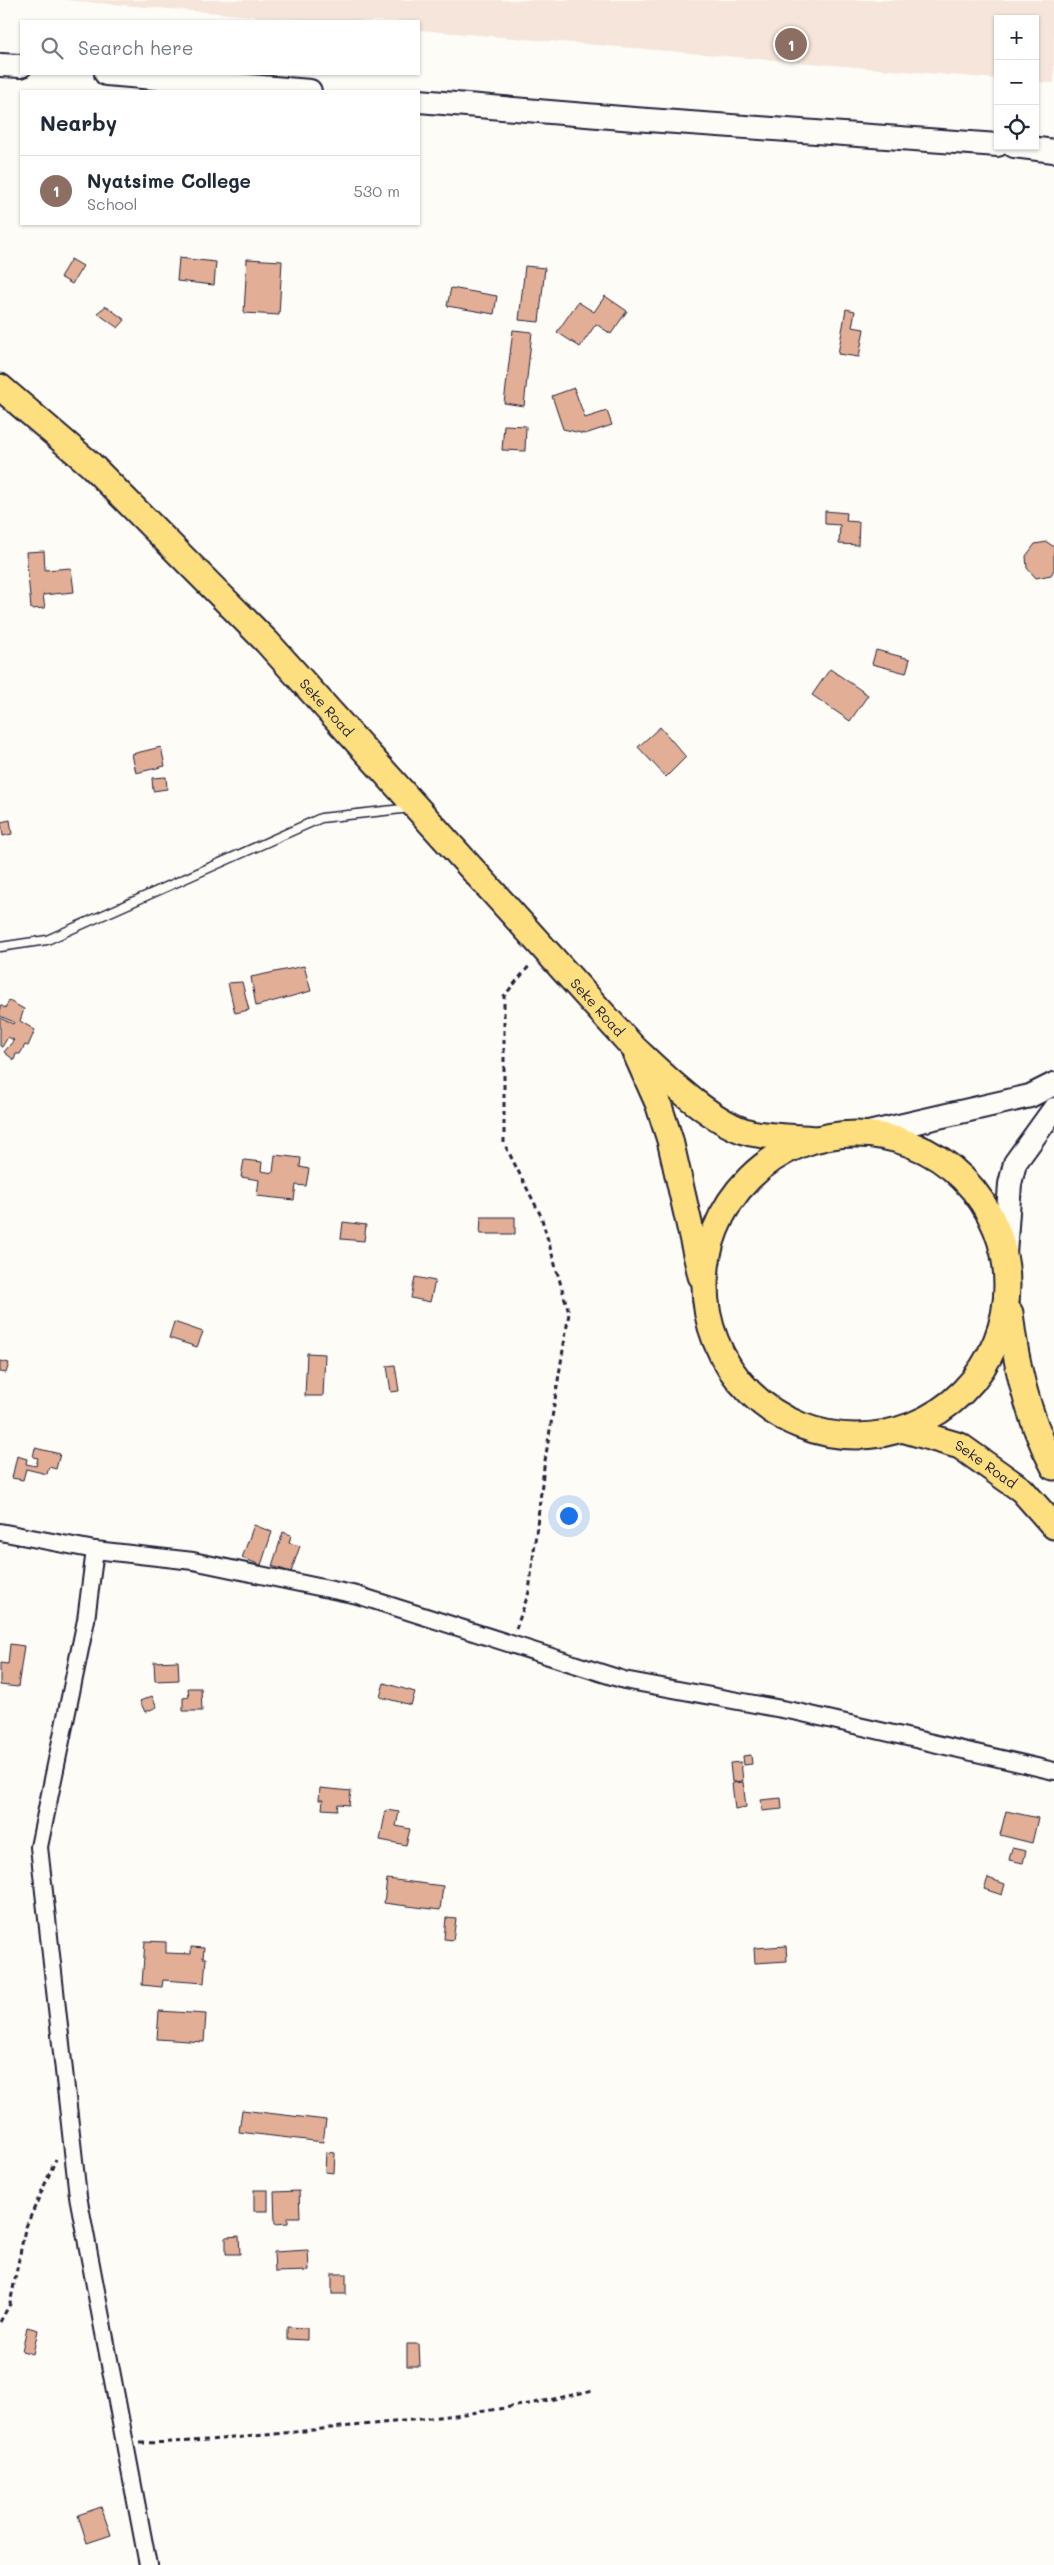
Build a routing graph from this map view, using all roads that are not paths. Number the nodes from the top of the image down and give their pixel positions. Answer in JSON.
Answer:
{"nodes":[{"id":1,"x":0,"y":65,"type":"edge"},
{"id":2,"x":20,"y":66,"type":"edge"},
{"id":3,"x":118,"y":75,"type":"edge"},
{"id":4,"x":298,"y":90,"type":"edge"},
{"id":5,"x":420,"y":101,"type":"edge"},
{"id":6,"x":994,"y":145,"type":"edge"},
{"id":7,"x":1039,"y":149,"type":"edge"},
{"id":8,"x":1054,"y":151,"type":"edge"},
{"id":9,"x":0,"y":387,"type":"edge"},
{"id":10,"x":415,"y":808,"type":"junction"},
{"id":11,"x":0,"y":947,"type":"edge"},
{"id":12,"x":633,"y":1047,"type":"junction"},
{"id":13,"x":1054,"y":1084,"type":"edge"},
{"id":14,"x":1054,"y":1110,"type":"edge"},
{"id":15,"x":864,"y":1134,"type":"junction"},
{"id":16,"x":816,"y":1139,"type":"junction"},
{"id":17,"x":1005,"y":1254,"type":"junction"},
{"id":18,"x":705,"y":1294,"type":"junction"},
{"id":19,"x":1008,"y":1298,"type":"junction"},
{"id":20,"x":902,"y":1429,"type":"junction"},
{"id":21,"x":1054,"y":1467,"type":"edge"},
{"id":22,"x":1054,"y":1526,"type":"edge"},
{"id":23,"x":0,"y":1532,"type":"edge"},
{"id":24,"x":95,"y":1550,"type":"junction"},
{"id":25,"x":1054,"y":1771,"type":"edge"},
{"id":26,"x":148,"y":2565,"type":"edge"}],
"edges":[{"from":1,"to":2,"type":"street"},
{"from":3,"to":4,"type":"street"},
{"from":5,"to":6,"type":"street"},
{"from":7,"to":8,"type":"street"},
{"from":9,"to":10,"type":"main road","name":"Seke Road"},
{"from":10,"to":11,"type":"lane"},
{"from":10,"to":12,"type":"main road","name":"Seke Road"},
{"from":12,"to":16,"type":"main road"},
{"from":12,"to":18,"type":"main road"},
{"from":13,"to":15,"type":"street"},
{"from":14,"to":17,"type":"street"},
{"from":15,"to":16,"type":"main road","name":"Seke Road"},
{"from":15,"to":17,"type":"main road","name":"Seke Road"},
{"from":16,"to":18,"type":"main road","name":"Seke Road"},
{"from":17,"to":19,"type":"main road","name":"Seke Road"},
{"from":18,"to":20,"type":"main road","name":"Seke Road"},
{"from":19,"to":20,"type":"main road","name":"Seke Road"},
{"from":19,"to":21,"type":"main road","name":"Seke Road"},
{"from":20,"to":22,"type":"main road","name":"Seke Road"},
{"from":23,"to":24,"type":"street"},
{"from":24,"to":25,"type":"street"},
{"from":24,"to":26,"type":"street"}]}
